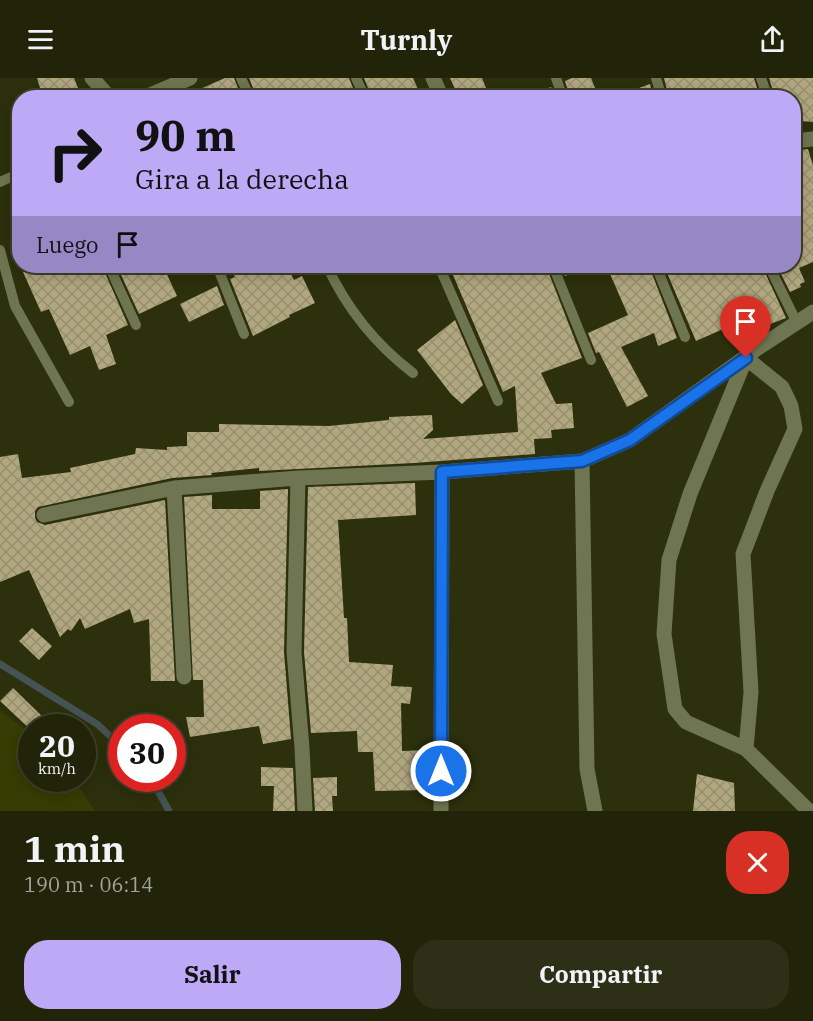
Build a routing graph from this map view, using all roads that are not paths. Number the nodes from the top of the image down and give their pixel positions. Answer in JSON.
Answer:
{"nodes":[{"id":1,"x":92,"y":78,"type":"edge"},
{"id":2,"x":190,"y":78,"type":"edge"},
{"id":3,"x":103,"y":90,"type":"edge"},
{"id":4,"x":162,"y":90,"type":"edge"},
{"id":5,"x":0,"y":250,"type":"edge"},
{"id":6,"x":112,"y":273,"type":"edge"},
{"id":7,"x":220,"y":273,"type":"edge"},
{"id":8,"x":330,"y":273,"type":"edge"},
{"id":9,"x":442,"y":273,"type":"edge"},
{"id":10,"x":556,"y":273,"type":"edge"},
{"id":11,"x":659,"y":273,"type":"edge"},
{"id":12,"x":772,"y":273,"type":"edge"},
{"id":13,"x":813,"y":312,"type":"edge"},
{"id":14,"x":797,"y":322,"type":"junction"},
{"id":15,"x":136,"y":325,"type":"dead end"},
{"id":16,"x":244,"y":334,"type":"dead end"},
{"id":17,"x":685,"y":337,"type":"dead end"},
{"id":18,"x":746,"y":358,"type":"junction"},
{"id":19,"x":591,"y":360,"type":"dead end"},
{"id":20,"x":413,"y":373,"type":"dead end"},
{"id":21,"x":498,"y":401,"type":"dead end"},
{"id":22,"x":69,"y":402,"type":"dead end"},
{"id":23,"x":582,"y":461,"type":"junction"},
{"id":24,"x":442,"y":472,"type":"junction"},
{"id":25,"x":298,"y":478,"type":"junction"},
{"id":26,"x":174,"y":488,"type":"junction"},
{"id":27,"x":44,"y":515,"type":"dead end"},
{"id":28,"x":184,"y":677,"type":"dead end"},
{"id":29,"x":746,"y":749,"type":"junction"},
{"id":30,"x":305,"y":811,"type":"edge"},
{"id":31,"x":441,"y":811,"type":"edge"},
{"id":32,"x":595,"y":811,"type":"edge"},
{"id":33,"x":809,"y":811,"type":"edge"}],
"edges":[{"from":1,"to":3,"type":"street"},
{"from":2,"to":4,"type":"street"},
{"from":5,"to":22,"type":"lane"},
{"from":6,"to":15,"type":"lane"},
{"from":7,"to":16,"type":"lane"},
{"from":8,"to":20,"type":"lane"},
{"from":9,"to":21,"type":"lane"},
{"from":10,"to":19,"type":"lane"},
{"from":11,"to":17,"type":"lane"},
{"from":12,"to":14,"type":"lane"},
{"from":13,"to":14,"type":"street"},
{"from":14,"to":18,"type":"street"},
{"from":18,"to":23,"type":"street"},
{"from":18,"to":29,"type":"street"},
{"from":18,"to":29,"type":"street"},
{"from":23,"to":24,"type":"street"},
{"from":23,"to":32,"type":"street"},
{"from":24,"to":25,"type":"street"},
{"from":24,"to":31,"type":"street"},
{"from":25,"to":26,"type":"street"},
{"from":25,"to":30,"type":"street"},
{"from":26,"to":27,"type":"street"},
{"from":26,"to":28,"type":"street"},
{"from":29,"to":33,"type":"street"}]}
